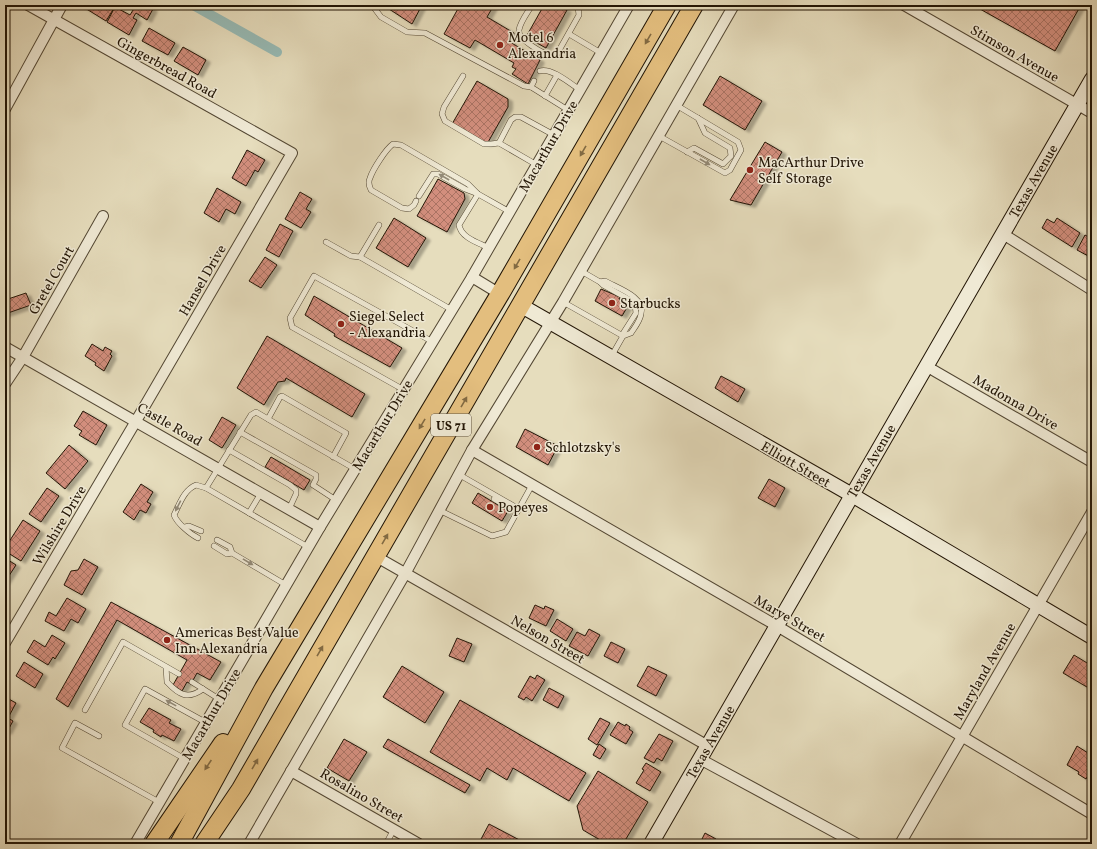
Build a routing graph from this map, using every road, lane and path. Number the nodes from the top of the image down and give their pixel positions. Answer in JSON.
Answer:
{"nodes":[{"id":1,"x":28,"y":5,"type":"edge"},
{"id":2,"x":62,"y":5,"type":"edge"},
{"id":3,"x":372,"y":5,"type":"edge"},
{"id":4,"x":532,"y":5,"type":"edge"},
{"id":5,"x":574,"y":5,"type":"edge"},
{"id":6,"x":667,"y":5,"type":"edge"},
{"id":7,"x":694,"y":5,"type":"edge"},
{"id":8,"x":734,"y":5,"type":"edge"},
{"id":9,"x":904,"y":5,"type":"edge"},
{"id":10,"x":626,"y":6,"type":"edge"},
{"id":11,"x":55,"y":20,"type":"junction"},
{"id":12,"x":569,"y":34,"type":"junction"},
{"id":13,"x":601,"y":53,"type":"junction"},
{"id":14,"x":540,"y":71,"type":"dead end"},
{"id":15,"x":557,"y":75,"type":"junction"},
{"id":16,"x":463,"y":76,"type":"dead end"},
{"id":17,"x":1092,"y":79,"type":"edge"},
{"id":18,"x":534,"y":81,"type":"dead end"},
{"id":19,"x":531,"y":87,"type":"junction"},
{"id":20,"x":580,"y":90,"type":"junction"},
{"id":21,"x":545,"y":96,"type":"junction"},
{"id":22,"x":1077,"y":104,"type":"junction"},
{"id":23,"x":676,"y":105,"type":"junction"},
{"id":24,"x":5,"y":109,"type":"edge"},
{"id":25,"x":568,"y":110,"type":"junction"},
{"id":26,"x":1092,"y":113,"type":"edge"},
{"id":27,"x":698,"y":118,"type":"junction"},
{"id":28,"x":554,"y":135,"type":"junction"},
{"id":29,"x":659,"y":136,"type":"junction"},
{"id":30,"x":499,"y":142,"type":"junction"},
{"id":31,"x":687,"y":152,"type":"junction"},
{"id":32,"x":292,"y":153,"type":"joint"},
{"id":33,"x":537,"y":165,"type":"junction"},
{"id":34,"x":478,"y":194,"type":"junction"},
{"id":35,"x":419,"y":196,"type":"dead end"},
{"id":36,"x":416,"y":201,"type":"dead end"},
{"id":37,"x":510,"y":212,"type":"junction"},
{"id":38,"x":103,"y":216,"type":"dead end"},
{"id":39,"x":379,"y":225,"type":"dead end"},
{"id":40,"x":1003,"y":234,"type":"junction"},
{"id":41,"x":326,"y":242,"type":"dead end"},
{"id":42,"x":489,"y":248,"type":"junction"},
{"id":43,"x":360,"y":258,"type":"junction"},
{"id":44,"x":581,"y":271,"type":"junction"},
{"id":45,"x":472,"y":277,"type":"junction"},
{"id":46,"x":1092,"y":290,"type":"edge"},
{"id":47,"x":500,"y":294,"type":"junction"},
{"id":48,"x":563,"y":302,"type":"junction"},
{"id":49,"x":520,"y":305,"type":"junction"},
{"id":50,"x":452,"y":310,"type":"junction"},
{"id":51,"x":550,"y":323,"type":"junction"},
{"id":52,"x":623,"y":336,"type":"junction"},
{"id":53,"x":433,"y":342,"type":"junction"},
{"id":54,"x":5,"y":347,"type":"edge"},
{"id":55,"x":23,"y":357,"type":"junction"},
{"id":56,"x":611,"y":357,"type":"junction"},
{"id":57,"x":926,"y":366,"type":"junction"},
{"id":58,"x":5,"y":384,"type":"edge"},
{"id":59,"x":404,"y":390,"type":"junction"},
{"id":60,"x":268,"y":418,"type":"junction"},
{"id":61,"x":136,"y":421,"type":"junction"},
{"id":62,"x":240,"y":432,"type":"junction"},
{"id":63,"x":229,"y":450,"type":"junction"},
{"id":64,"x":472,"y":450,"type":"junction"},
{"id":65,"x":333,"y":457,"type":"junction"},
{"id":66,"x":1092,"y":462,"type":"edge"},
{"id":67,"x":218,"y":468,"type":"junction"},
{"id":68,"x":355,"y":469,"type":"junction"},
{"id":69,"x":458,"y":474,"type":"junction"},
{"id":70,"x":532,"y":485,"type":"junction"},
{"id":71,"x":206,"y":488,"type":"junction"},
{"id":72,"x":260,"y":493,"type":"junction"},
{"id":73,"x":852,"y":495,"type":"junction"},
{"id":74,"x":336,"y":500,"type":"junction"},
{"id":75,"x":517,"y":508,"type":"junction"},
{"id":76,"x":289,"y":509,"type":"junction"},
{"id":77,"x":439,"y":510,"type":"junction"},
{"id":78,"x":1092,"y":512,"type":"edge"},
{"id":79,"x":249,"y":513,"type":"junction"},
{"id":80,"x":185,"y":527,"type":"junction"},
{"id":81,"x":320,"y":527,"type":"junction"},
{"id":82,"x":201,"y":532,"type":"dead end"},
{"id":83,"x":198,"y":538,"type":"dead end"},
{"id":84,"x":217,"y":540,"type":"dead end"},
{"id":85,"x":214,"y":546,"type":"dead end"},
{"id":86,"x":308,"y":547,"type":"junction"},
{"id":87,"x":232,"y":553,"type":"junction"},
{"id":88,"x":375,"y":556,"type":"junction"},
{"id":89,"x":405,"y":574,"type":"junction"},
{"id":90,"x":286,"y":585,"type":"junction"},
{"id":91,"x":1038,"y":605,"type":"junction"},
{"id":92,"x":777,"y":626,"type":"junction"},
{"id":93,"x":1092,"y":637,"type":"edge"},
{"id":94,"x":5,"y":643,"type":"edge"},
{"id":95,"x":166,"y":667,"type":"junction"},
{"id":96,"x":179,"y":674,"type":"dead end"},
{"id":97,"x":192,"y":682,"type":"dead end"},
{"id":98,"x":264,"y":688,"type":"junction"},
{"id":99,"x":203,"y":689,"type":"junction"},
{"id":100,"x":219,"y":698,"type":"junction"},
{"id":101,"x":85,"y":710,"type":"dead end"},
{"id":102,"x":205,"y":722,"type":"junction"},
{"id":103,"x":99,"y":736,"type":"dead end"},
{"id":104,"x":962,"y":737,"type":"junction"},
{"id":105,"x":708,"y":746,"type":"junction"},
{"id":106,"x":185,"y":759,"type":"junction"},
{"id":107,"x":700,"y":759,"type":"junction"},
{"id":108,"x":291,"y":771,"type":"junction"},
{"id":109,"x":241,"y":789,"type":"junction"},
{"id":110,"x":160,"y":802,"type":"junction"},
{"id":111,"x":1092,"y":814,"type":"edge"},
{"id":112,"x":394,"y":830,"type":"junction"},
{"id":113,"x":403,"y":840,"type":"edge"},
{"id":114,"x":135,"y":844,"type":"edge"},
{"id":115,"x":154,"y":844,"type":"edge"},
{"id":116,"x":179,"y":844,"type":"edge"},
{"id":117,"x":204,"y":844,"type":"edge"},
{"id":118,"x":213,"y":844,"type":"edge"},
{"id":119,"x":249,"y":844,"type":"edge"},
{"id":120,"x":386,"y":844,"type":"edge"},
{"id":121,"x":419,"y":844,"type":"edge"},
{"id":122,"x":651,"y":844,"type":"edge"},
{"id":123,"x":857,"y":844,"type":"edge"},
{"id":124,"x":900,"y":844,"type":"edge"}],
"edges":[{"from":1,"to":11,"type":"street","name":"Gingerbread Road"},
{"from":2,"to":11,"type":"street"},
{"from":3,"to":19,"type":"lane"},
{"from":4,"to":12,"type":"lane"},
{"from":5,"to":12,"type":"lane"},
{"from":6,"to":47,"type":"highway","number":"US 71","one_way":true},
{"from":7,"to":49,"type":"highway","number":"US 71"},
{"from":8,"to":23,"type":"street"},
{"from":9,"to":22,"type":"street","name":"Stimson Avenue"},
{"from":10,"to":13,"type":"street","name":"Macarthur Drive"},
{"from":11,"to":24,"type":"street"},
{"from":11,"to":32,"type":"street","name":"Gingerbread Road"},
{"from":12,"to":13,"type":"lane"},
{"from":13,"to":20,"type":"street","name":"Macarthur Drive"},
{"from":14,"to":15,"type":"lane"},
{"from":15,"to":20,"type":"lane"},
{"from":15,"to":21,"type":"lane"},
{"from":16,"to":30,"type":"lane"},
{"from":17,"to":22,"type":"street","name":"Texas Avenue"},
{"from":18,"to":19,"type":"lane"},
{"from":19,"to":21,"type":"lane"},
{"from":20,"to":25,"type":"street","name":"Macarthur Drive"},
{"from":21,"to":25,"type":"lane"},
{"from":22,"to":26,"type":"street","name":"Stimson Avenue"},
{"from":22,"to":40,"type":"street","name":"Texas Avenue"},
{"from":23,"to":27,"type":"lane"},
{"from":23,"to":29,"type":"street"},
{"from":25,"to":28,"type":"street","name":"Macarthur Drive"},
{"from":27,"to":31,"type":"lane"},
{"from":31,"to":27,"type":"lane","one_way":true},
{"from":28,"to":30,"type":"lane"},
{"from":28,"to":33,"type":"street","name":"Macarthur Drive"},
{"from":29,"to":31,"type":"lane"},
{"from":29,"to":44,"type":"street"},
{"from":30,"to":33,"type":"lane"},
{"from":32,"to":61,"type":"street","name":"Hansel Drive"},
{"from":33,"to":37,"type":"street","name":"Macarthur Drive"},
{"from":34,"to":35,"type":"lane","one_way":true},
{"from":34,"to":36,"type":"lane"},
{"from":34,"to":37,"type":"lane"},
{"from":34,"to":42,"type":"lane"},
{"from":37,"to":42,"type":"street","name":"Macarthur Drive"},
{"from":38,"to":55,"type":"street","name":"Gretel Court"},
{"from":39,"to":43,"type":"lane"},
{"from":40,"to":46,"type":"street"},
{"from":40,"to":57,"type":"street","name":"Texas Avenue"},
{"from":41,"to":43,"type":"lane"},
{"from":42,"to":45,"type":"street","name":"Macarthur Drive"},
{"from":43,"to":50,"type":"lane"},
{"from":44,"to":48,"type":"street"},
{"from":44,"to":52,"type":"lane"},
{"from":45,"to":47,"type":"street"},
{"from":45,"to":50,"type":"street","name":"Macarthur Drive"},
{"from":47,"to":49,"type":"highway"},
{"from":47,"to":98,"type":"highway","number":"US 71","one_way":true},
{"from":48,"to":51,"type":"street"},
{"from":48,"to":52,"type":"lane"},
{"from":49,"to":51,"type":"street","name":"Elliott Street"},
{"from":88,"to":49,"type":"highway","number":"US 71","one_way":true},
{"from":50,"to":53,"type":"street","name":"Macarthur Drive"},
{"from":51,"to":56,"type":"street","name":"Elliott Street"},
{"from":51,"to":64,"type":"street"},
{"from":52,"to":56,"type":"lane"},
{"from":53,"to":59,"type":"street","name":"Macarthur Drive"},
{"from":53,"to":59,"type":"lane"},
{"from":54,"to":55,"type":"street","name":"Castle Road"},
{"from":55,"to":58,"type":"street","name":"Gretel Court"},
{"from":55,"to":61,"type":"street","name":"Castle Road"},
{"from":56,"to":73,"type":"street","name":"Elliott Street"},
{"from":57,"to":66,"type":"street","name":"Madonna Drive"},
{"from":57,"to":73,"type":"street","name":"Texas Avenue"},
{"from":59,"to":68,"type":"street","name":"Macarthur Drive"},
{"from":60,"to":62,"type":"lane"},
{"from":60,"to":65,"type":"lane"},
{"from":60,"to":65,"type":"lane"},
{"from":61,"to":67,"type":"street","name":"Castle Road"},
{"from":61,"to":94,"type":"street","name":"Wilshire Drive"},
{"from":62,"to":63,"type":"lane"},
{"from":62,"to":74,"type":"lane"},
{"from":63,"to":67,"type":"lane"},
{"from":63,"to":76,"type":"lane"},
{"from":64,"to":69,"type":"street"},
{"from":64,"to":70,"type":"street","name":"Marye Street"},
{"from":65,"to":68,"type":"lane"},
{"from":67,"to":71,"type":"lane"},
{"from":67,"to":72,"type":"street","name":"Castle Road"},
{"from":68,"to":74,"type":"street","name":"Macarthur Drive"},
{"from":69,"to":75,"type":"lane"},
{"from":69,"to":77,"type":"street"},
{"from":70,"to":75,"type":"lane"},
{"from":70,"to":92,"type":"street","name":"Marye Street"},
{"from":71,"to":79,"type":"lane"},
{"from":71,"to":80,"type":"lane","one_way":true},
{"from":72,"to":76,"type":"street","name":"Castle Road"},
{"from":72,"to":79,"type":"lane"},
{"from":73,"to":91,"type":"street","name":"Elliott Street"},
{"from":73,"to":92,"type":"street","name":"Texas Avenue"},
{"from":74,"to":81,"type":"street","name":"Macarthur Drive"},
{"from":75,"to":77,"type":"lane"},
{"from":76,"to":81,"type":"street","name":"Castle Road"},
{"from":77,"to":89,"type":"street"},
{"from":78,"to":91,"type":"street","name":"Maryland Avenue"},
{"from":79,"to":86,"type":"lane"},
{"from":80,"to":82,"type":"lane"},
{"from":80,"to":83,"type":"lane"},
{"from":81,"to":86,"type":"street","name":"Macarthur Drive"},
{"from":84,"to":87,"type":"lane"},
{"from":85,"to":87,"type":"lane"},
{"from":86,"to":90,"type":"street","name":"Macarthur Drive"},
{"from":87,"to":90,"type":"lane","one_way":true},
{"from":88,"to":89,"type":"street","name":"Nelson Street"},
{"from":109,"to":88,"type":"highway","number":"US 71","one_way":true},
{"from":89,"to":105,"type":"street","name":"Nelson Street"},
{"from":89,"to":108,"type":"street"},
{"from":90,"to":100,"type":"street","name":"Macarthur Drive"},
{"from":91,"to":93,"type":"street","name":"Elliott Street"},
{"from":91,"to":104,"type":"street","name":"Maryland Avenue"},
{"from":92,"to":104,"type":"street","name":"Marye Street"},
{"from":92,"to":105,"type":"street","name":"Texas Avenue"},
{"from":95,"to":96,"type":"lane"},
{"from":95,"to":99,"type":"lane"},
{"from":95,"to":101,"type":"lane"},
{"from":97,"to":99,"type":"lane"},
{"from":98,"to":115,"type":"highway","one_way":true},
{"from":98,"to":116,"type":"highway","number":"US 71"},
{"from":99,"to":100,"type":"lane"},
{"from":100,"to":102,"type":"street","name":"Macarthur Drive"},
{"from":102,"to":106,"type":"street","name":"Macarthur Drive"},
{"from":102,"to":106,"type":"lane","one_way":true},
{"from":103,"to":110,"type":"lane"},
{"from":104,"to":111,"type":"street","name":"Marye Street"},
{"from":104,"to":124,"type":"street","name":"Maryland Avenue"},
{"from":105,"to":107,"type":"street","name":"Texas Avenue"},
{"from":106,"to":110,"type":"street","name":"Macarthur Drive"},
{"from":107,"to":122,"type":"street","name":"Texas Avenue"},
{"from":107,"to":123,"type":"street"},
{"from":108,"to":112,"type":"street","name":"Rosalino Street"},
{"from":108,"to":119,"type":"street"},
{"from":109,"to":117,"type":"highway","number":"US 71"},
{"from":109,"to":118,"type":"highway"},
{"from":110,"to":114,"type":"street","name":"Macarthur Drive"},
{"from":112,"to":113,"type":"street","name":"Rosalino Street"},
{"from":112,"to":120,"type":"lane"},
{"from":113,"to":121,"type":"street","name":"Rosalino Street"}]}
